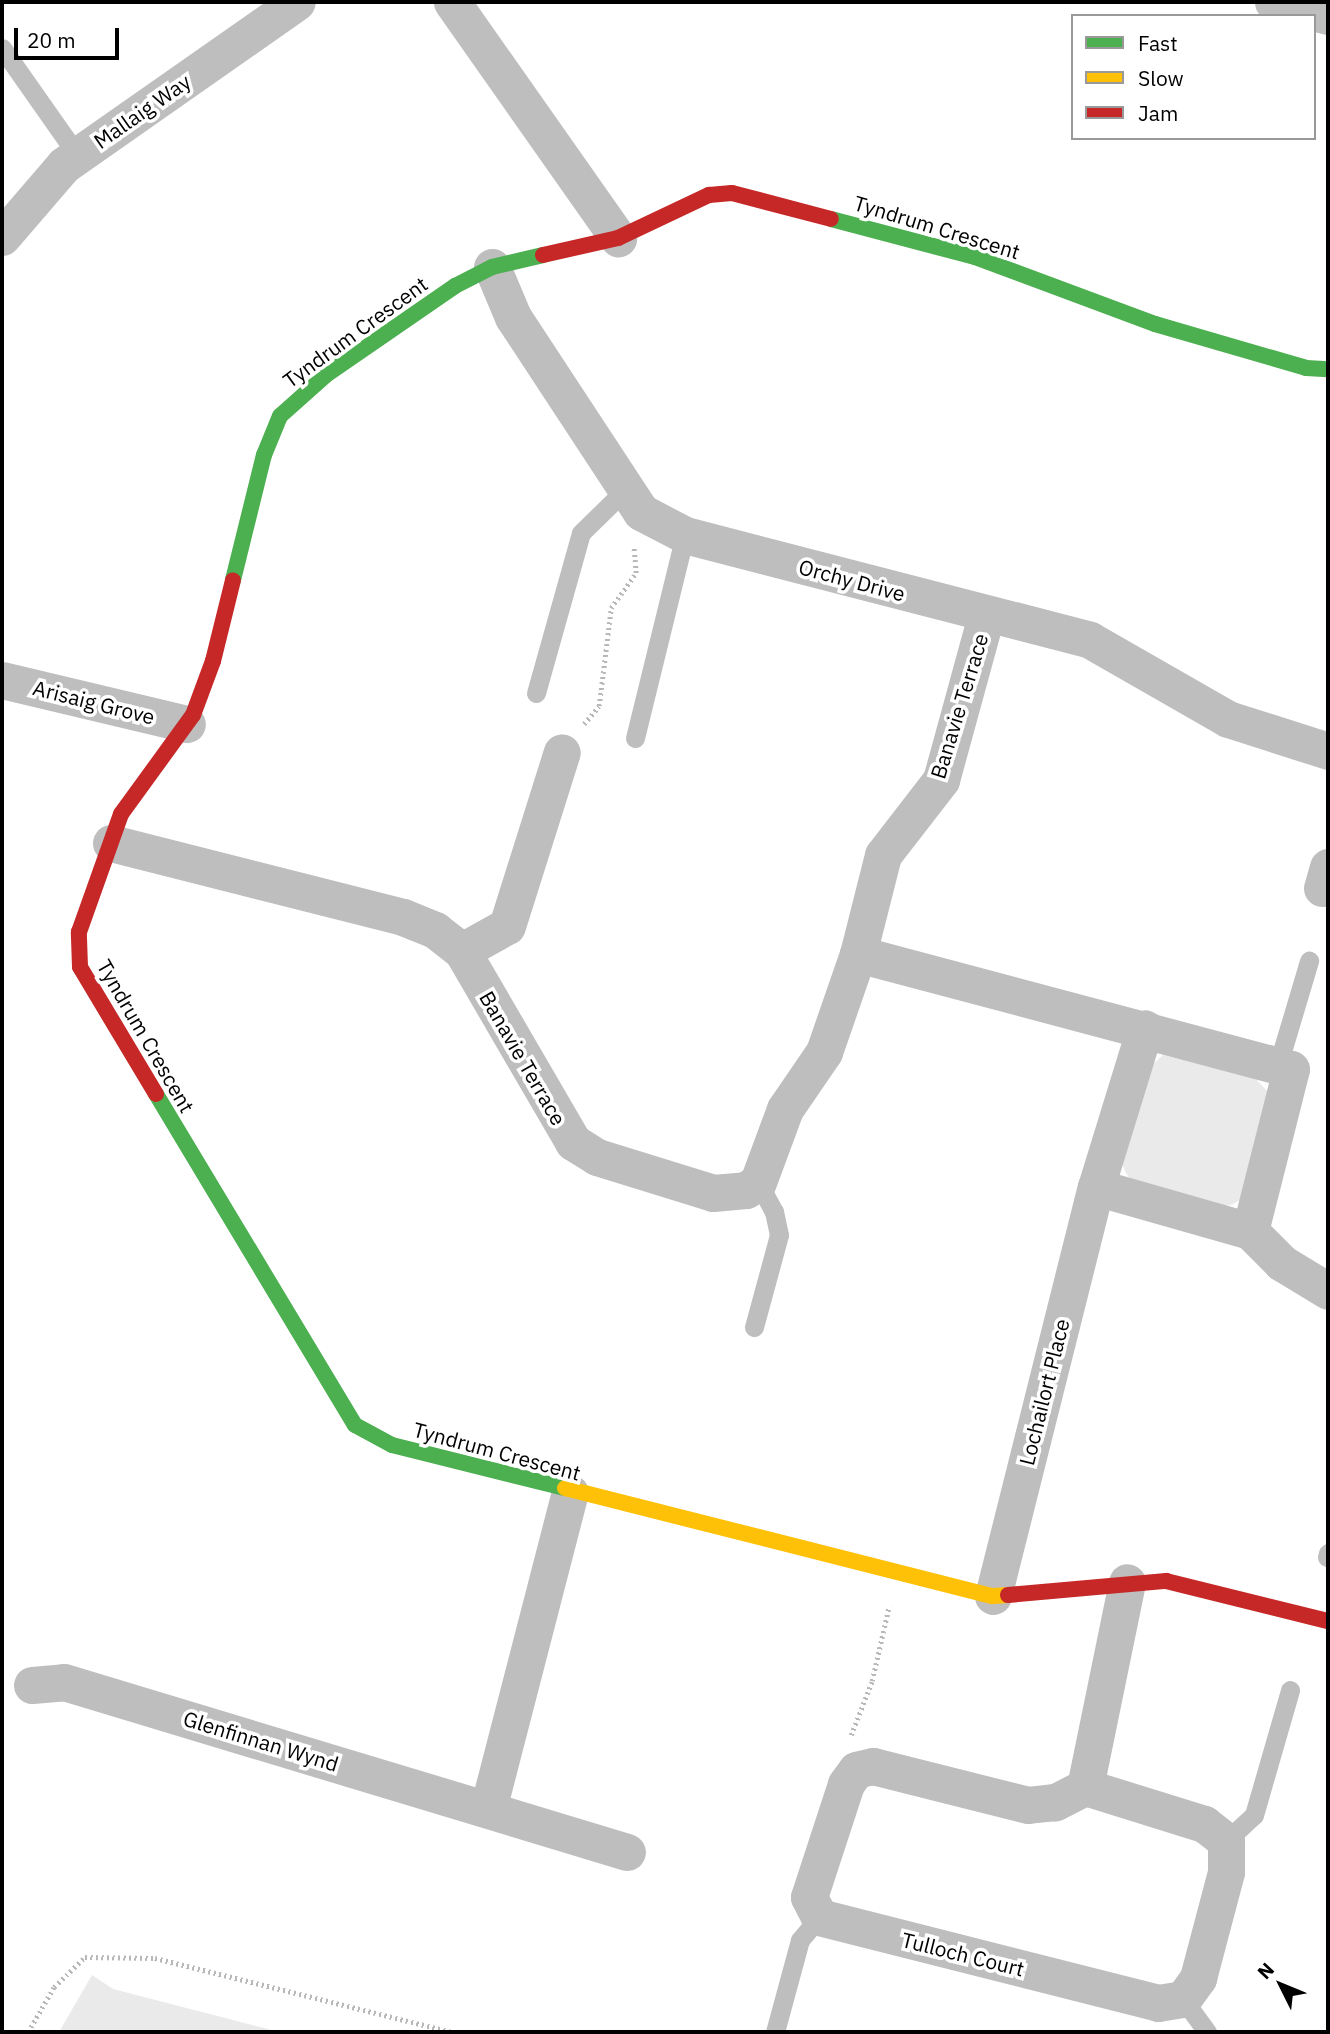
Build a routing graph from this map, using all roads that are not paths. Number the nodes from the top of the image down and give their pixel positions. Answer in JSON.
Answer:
{"nodes":[{"id":1,"x":297,"y":2,"type":"edge"},
{"id":2,"x":452,"y":2,"type":"edge"},
{"id":3,"x":1273,"y":2,"type":"edge"},
{"id":4,"x":1328,"y":16,"type":"edge"},
{"id":5,"x":2,"y":48,"type":"edge"},
{"id":6,"x":78,"y":156,"type":"junction"},
{"id":7,"x":2,"y":237,"type":"edge"},
{"id":8,"x":618,"y":238,"type":"junction"},
{"id":9,"x":492,"y":267,"type":"junction"},
{"id":10,"x":1328,"y":369,"type":"edge"},
{"id":11,"x":634,"y":500,"type":"junction"},
{"id":12,"x":685,"y":535,"type":"junction"},
{"id":13,"x":986,"y":616,"type":"junction"},
{"id":14,"x":2,"y":680,"type":"edge"},
{"id":15,"x":536,"y":693,"type":"dead end"},
{"id":16,"x":187,"y":724,"type":"junction"},
{"id":17,"x":635,"y":738,"type":"dead end"},
{"id":18,"x":1328,"y":751,"type":"edge"},
{"id":19,"x":562,"y":752,"type":"road end"},
{"id":20,"x":111,"y":844,"type":"junction"},
{"id":21,"x":462,"y":951,"type":"junction"},
{"id":22,"x":858,"y":954,"type":"junction"},
{"id":23,"x":1309,"y":961,"type":"dead end"},
{"id":24,"x":1145,"y":1028,"type":"junction"},
{"id":25,"x":1278,"y":1065,"type":"junction"},
{"id":26,"x":758,"y":1182,"type":"junction"},
{"id":27,"x":1096,"y":1187,"type":"junction"},
{"id":28,"x":1250,"y":1231,"type":"junction"},
{"id":29,"x":1328,"y":1291,"type":"edge"},
{"id":30,"x":754,"y":1327,"type":"dead end"},
{"id":31,"x":570,"y":1492,"type":"junction"},
{"id":32,"x":1127,"y":1582,"type":"junction"},
{"id":33,"x":993,"y":1596,"type":"junction"},
{"id":34,"x":1328,"y":1621,"type":"edge"},
{"id":35,"x":32,"y":1685,"type":"dead end"},
{"id":36,"x":1290,"y":1690,"type":"dead end"},
{"id":37,"x":1085,"y":1787,"type":"junction"},
{"id":38,"x":488,"y":1809,"type":"junction"},
{"id":39,"x":1226,"y":1841,"type":"junction"},
{"id":40,"x":627,"y":1852,"type":"dead end"},
{"id":41,"x":819,"y":1917,"type":"junction"},
{"id":42,"x":1183,"y":1999,"type":"junction"},
{"id":43,"x":775,"y":2032,"type":"edge"},
{"id":44,"x":1207,"y":2032,"type":"edge"}],
"edges":[{"from":1,"to":6,"type":"street","name":"Mallaig Way"},
{"from":2,"to":8,"type":"street"},
{"from":3,"to":4,"type":"street"},
{"from":5,"to":6,"type":"lane"},
{"from":6,"to":7,"type":"street","name":"Mallaig Way"},
{"from":8,"to":9,"type":"street","name":"Tyndrum Crescent"},
{"from":8,"to":10,"type":"street","name":"Tyndrum Crescent"},
{"from":9,"to":11,"type":"street","name":"Orchy Drive"},
{"from":9,"to":16,"type":"street","name":"Tyndrum Crescent"},
{"from":11,"to":12,"type":"street","name":"Orchy Drive"},
{"from":11,"to":15,"type":"lane"},
{"from":12,"to":13,"type":"street","name":"Orchy Drive"},
{"from":12,"to":17,"type":"lane"},
{"from":13,"to":18,"type":"street","name":"Orchy Drive"},
{"from":13,"to":22,"type":"street","name":"Banavie Terrace"},
{"from":14,"to":16,"type":"street","name":"Arisaig Grove"},
{"from":16,"to":20,"type":"street","name":"Tyndrum Crescent"},
{"from":19,"to":21,"type":"street"},
{"from":20,"to":21,"type":"street","name":"Banavie Terrace"},
{"from":20,"to":31,"type":"street","name":"Tyndrum Crescent"},
{"from":21,"to":26,"type":"street","name":"Banavie Terrace"},
{"from":22,"to":24,"type":"street"},
{"from":22,"to":26,"type":"street","name":"Banavie Terrace"},
{"from":23,"to":25,"type":"lane"},
{"from":24,"to":25,"type":"street"},
{"from":24,"to":27,"type":"street","name":"Lochailort Place"},
{"from":25,"to":28,"type":"street"},
{"from":26,"to":30,"type":"lane"},
{"from":27,"to":28,"type":"street"},
{"from":27,"to":33,"type":"street","name":"Lochailort Place"},
{"from":28,"to":29,"type":"street"},
{"from":31,"to":33,"type":"street","name":"Tyndrum Crescent"},
{"from":31,"to":38,"type":"street"},
{"from":32,"to":33,"type":"street","name":"Tyndrum Crescent"},
{"from":32,"to":34,"type":"street","name":"Tyndrum Crescent"},
{"from":32,"to":37,"type":"street"},
{"from":35,"to":38,"type":"street","name":"Glenfinnan Wynd"},
{"from":36,"to":39,"type":"lane"},
{"from":37,"to":39,"type":"street"},
{"from":37,"to":41,"type":"street"},
{"from":38,"to":40,"type":"street","name":"Glenfinnan Wynd"},
{"from":39,"to":42,"type":"street"},
{"from":41,"to":42,"type":"street","name":"Tulloch Court"},
{"from":41,"to":43,"type":"lane"},
{"from":42,"to":44,"type":"lane"}]}
